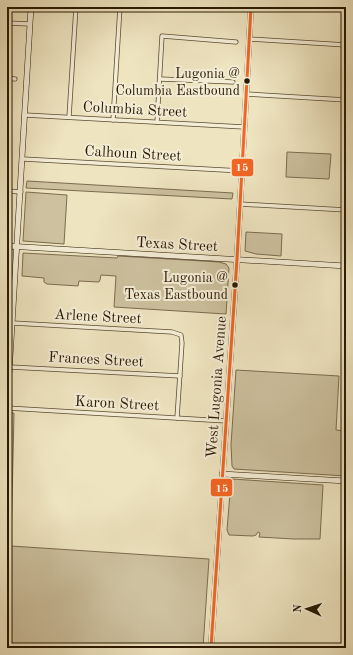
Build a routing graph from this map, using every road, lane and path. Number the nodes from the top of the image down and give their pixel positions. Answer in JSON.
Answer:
{"nodes":[{"id":1,"x":31,"y":7,"type":"edge"},
{"id":2,"x":76,"y":7,"type":"edge"},
{"id":3,"x":120,"y":7,"type":"edge"},
{"id":4,"x":251,"y":7,"type":"edge"},
{"id":5,"x":7,"y":23,"type":"edge"},
{"id":6,"x":30,"y":24,"type":"junction"},
{"id":7,"x":249,"y":39,"type":"junction"},
{"id":8,"x":236,"y":42,"type":"dead end"},
{"id":9,"x":346,"y":45,"type":"edge"},
{"id":10,"x":7,"y":78,"type":"edge"},
{"id":11,"x":15,"y":79,"type":"dead end"},
{"id":12,"x":160,"y":79,"type":"junction"},
{"id":13,"x":233,"y":82,"type":"dead end"},
{"id":14,"x":246,"y":94,"type":"junction"},
{"id":15,"x":346,"y":100,"type":"edge"},
{"id":16,"x":25,"y":115,"type":"junction"},
{"id":17,"x":69,"y":117,"type":"junction"},
{"id":18,"x":113,"y":120,"type":"junction"},
{"id":19,"x":157,"y":122,"type":"junction"},
{"id":20,"x":244,"y":127,"type":"junction"},
{"id":21,"x":23,"y":159,"type":"junction"},
{"id":22,"x":242,"y":171,"type":"junction"},
{"id":23,"x":7,"y":191,"type":"edge"},
{"id":24,"x":21,"y":192,"type":"junction"},
{"id":25,"x":240,"y":204,"type":"junction"},
{"id":26,"x":346,"y":210,"type":"edge"},
{"id":27,"x":7,"y":246,"type":"edge"},
{"id":28,"x":17,"y":247,"type":"junction"},
{"id":29,"x":237,"y":259,"type":"junction"},
{"id":30,"x":346,"y":265,"type":"edge"},
{"id":31,"x":13,"y":323,"type":"junction"},
{"id":32,"x":10,"y":367,"type":"junction"},
{"id":33,"x":180,"y":376,"type":"junction"},
{"id":34,"x":7,"y":408,"type":"edge"},
{"id":35,"x":177,"y":418,"type":"junction"},
{"id":36,"x":226,"y":421,"type":"junction"},
{"id":37,"x":222,"y":474,"type":"junction"},
{"id":38,"x":346,"y":481,"type":"edge"},
{"id":39,"x":211,"y":648,"type":"edge"}],
"edges":[{"from":1,"to":6,"type":"street"},
{"from":2,"to":17,"type":"street"},
{"from":3,"to":18,"type":"street"},
{"from":4,"to":7,"type":"street","name":"West Lugonia Avenue"},
{"from":5,"to":6,"type":"street"},
{"from":6,"to":16,"type":"street"},
{"from":7,"to":9,"type":"street"},
{"from":7,"to":14,"type":"street","name":"West Lugonia Avenue"},
{"from":8,"to":12,"type":"street"},
{"from":10,"to":11,"type":"street"},
{"from":12,"to":13,"type":"street"},
{"from":12,"to":19,"type":"street"},
{"from":14,"to":15,"type":"street"},
{"from":14,"to":20,"type":"street","name":"West Lugonia Avenue"},
{"from":16,"to":17,"type":"street","name":"Columbia Street"},
{"from":16,"to":21,"type":"street"},
{"from":17,"to":18,"type":"street","name":"Columbia Street"},
{"from":18,"to":19,"type":"street","name":"Columbia Street"},
{"from":19,"to":20,"type":"street","name":"Columbia Street"},
{"from":20,"to":22,"type":"street","name":"West Lugonia Avenue"},
{"from":21,"to":22,"type":"street","name":"Calhoun Street"},
{"from":21,"to":24,"type":"street"},
{"from":22,"to":25,"type":"street","name":"West Lugonia Avenue"},
{"from":23,"to":24,"type":"street"},
{"from":24,"to":28,"type":"street"},
{"from":25,"to":26,"type":"street"},
{"from":25,"to":29,"type":"street","name":"West Lugonia Avenue"},
{"from":27,"to":28,"type":"street","name":"Texas Street"},
{"from":28,"to":29,"type":"street","name":"Texas Street"},
{"from":28,"to":31,"type":"street"},
{"from":29,"to":30,"type":"street","name":"Texas Street"},
{"from":29,"to":36,"type":"street","name":"West Lugonia Avenue"},
{"from":31,"to":32,"type":"street"},
{"from":31,"to":33,"type":"street","name":"Arlene Street"},
{"from":32,"to":33,"type":"street","name":"Frances Street"},
{"from":32,"to":34,"type":"street"},
{"from":33,"to":35,"type":"street"},
{"from":34,"to":35,"type":"street","name":"Karon Street"},
{"from":35,"to":36,"type":"street","name":"Karon Street"},
{"from":36,"to":37,"type":"street","name":"West Lugonia Avenue"},
{"from":37,"to":38,"type":"street"},
{"from":37,"to":39,"type":"street","name":"West Lugonia Avenue"}]}
